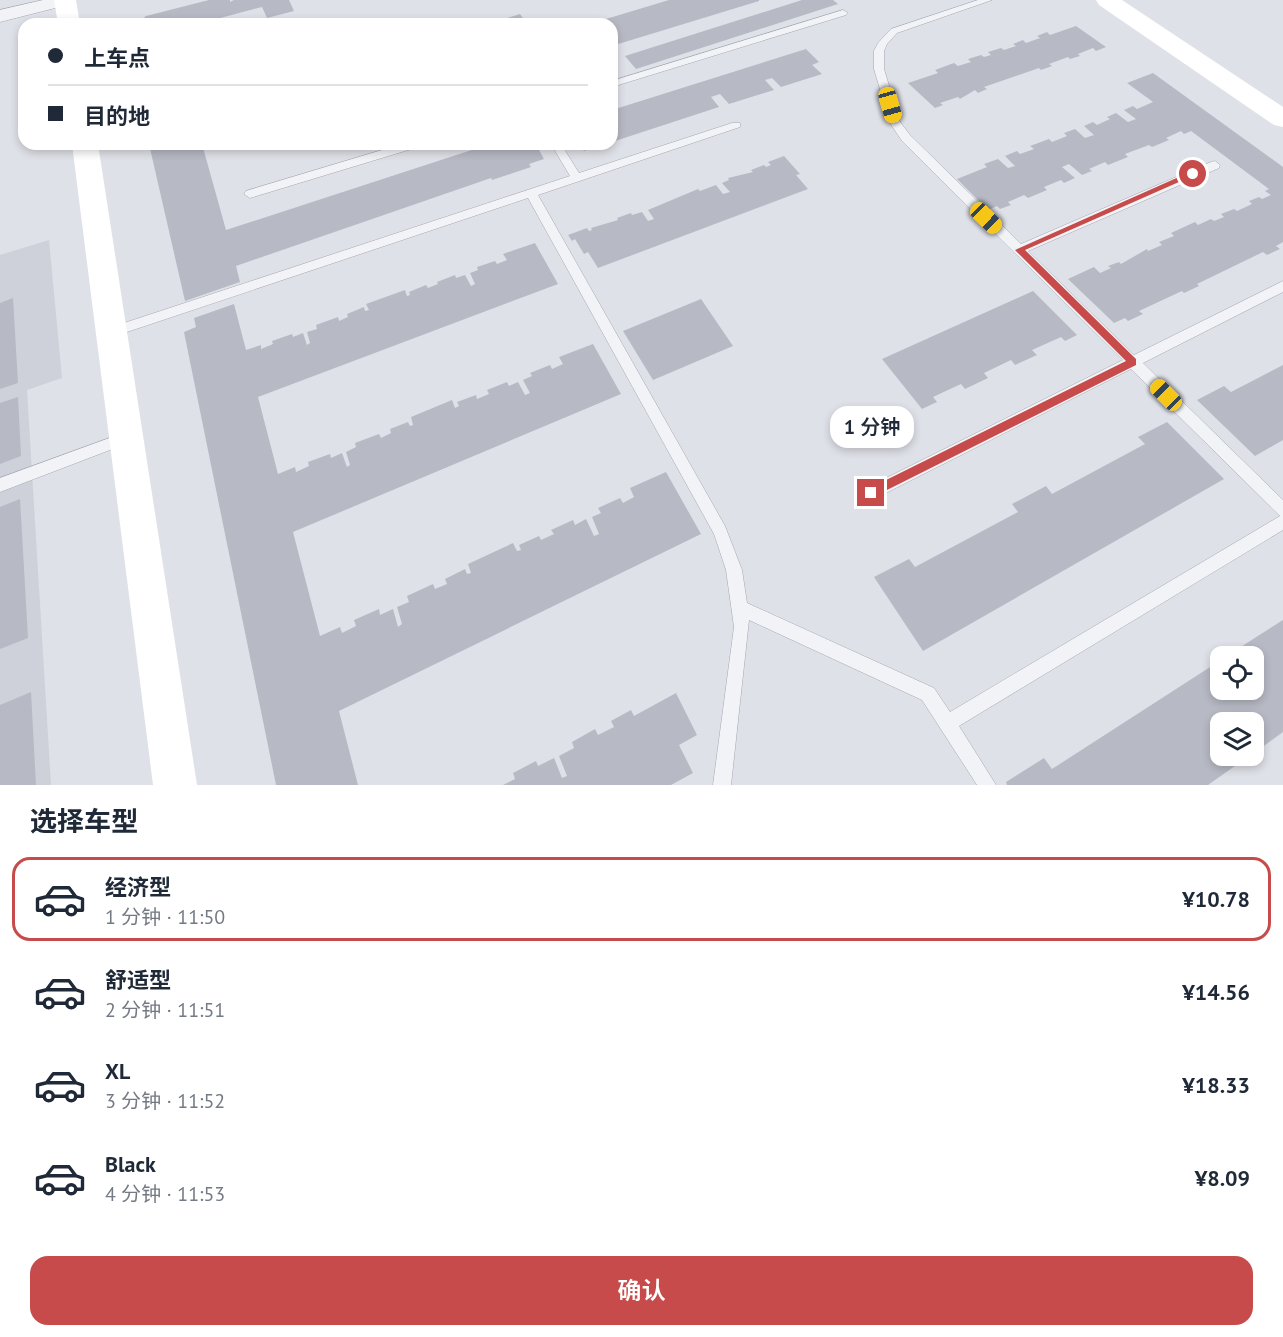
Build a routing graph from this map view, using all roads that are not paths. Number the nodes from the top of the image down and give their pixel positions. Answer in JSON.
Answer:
{"nodes":[{"id":1,"x":65,"y":0,"type":"edge"},
{"id":2,"x":987,"y":0,"type":"edge"},
{"id":3,"x":1107,"y":0,"type":"edge"},
{"id":4,"x":843,"y":13,"type":"dead end"},
{"id":5,"x":0,"y":16,"type":"edge"},
{"id":6,"x":68,"y":18,"type":"edge"},
{"id":7,"x":618,"y":82,"type":"edge"},
{"id":8,"x":1283,"y":119,"type":"edge"},
{"id":9,"x":736,"y":125,"type":"dead end"},
{"id":10,"x":86,"y":150,"type":"edge"},
{"id":11,"x":394,"y":150,"type":"edge"},
{"id":12,"x":560,"y":150,"type":"edge"},
{"id":13,"x":1215,"y":165,"type":"dead end"},
{"id":14,"x":577,"y":178,"type":"junction"},
{"id":15,"x":531,"y":193,"type":"junction"},
{"id":16,"x":250,"y":194,"type":"dead end"},
{"id":17,"x":1019,"y":250,"type":"junction"},
{"id":18,"x":1283,"y":286,"type":"edge"},
{"id":19,"x":112,"y":332,"type":"junction"},
{"id":20,"x":1133,"y":362,"type":"junction"},
{"id":21,"x":126,"y":438,"type":"junction"},
{"id":22,"x":0,"y":485,"type":"edge"},
{"id":23,"x":871,"y":493,"type":"dead end"},
{"id":24,"x":1283,"y":510,"type":"edge"},
{"id":25,"x":1283,"y":522,"type":"edge"},
{"id":26,"x":740,"y":608,"type":"junction"},
{"id":27,"x":947,"y":723,"type":"junction"},
{"id":28,"x":175,"y":785,"type":"edge"},
{"id":29,"x":722,"y":785,"type":"edge"},
{"id":30,"x":987,"y":785,"type":"edge"}],
"edges":[{"from":1,"to":5,"type":"street"},
{"from":1,"to":6,"type":"street"},
{"from":2,"to":17,"type":"lane"},
{"from":3,"to":8,"type":"street"},
{"from":4,"to":7,"type":"lane"},
{"from":9,"to":14,"type":"lane"},
{"from":10,"to":19,"type":"street"},
{"from":11,"to":16,"type":"lane"},
{"from":12,"to":14,"type":"lane"},
{"from":13,"to":17,"type":"lane"},
{"from":14,"to":15,"type":"lane"},
{"from":15,"to":19,"type":"lane"},
{"from":15,"to":26,"type":"lane"},
{"from":17,"to":20,"type":"lane"},
{"from":18,"to":20,"type":"lane"},
{"from":19,"to":21,"type":"street"},
{"from":20,"to":23,"type":"lane"},
{"from":20,"to":24,"type":"lane"},
{"from":21,"to":22,"type":"lane"},
{"from":21,"to":28,"type":"street"},
{"from":25,"to":27,"type":"lane"},
{"from":26,"to":27,"type":"lane"},
{"from":26,"to":29,"type":"lane"},
{"from":27,"to":30,"type":"lane"}]}
